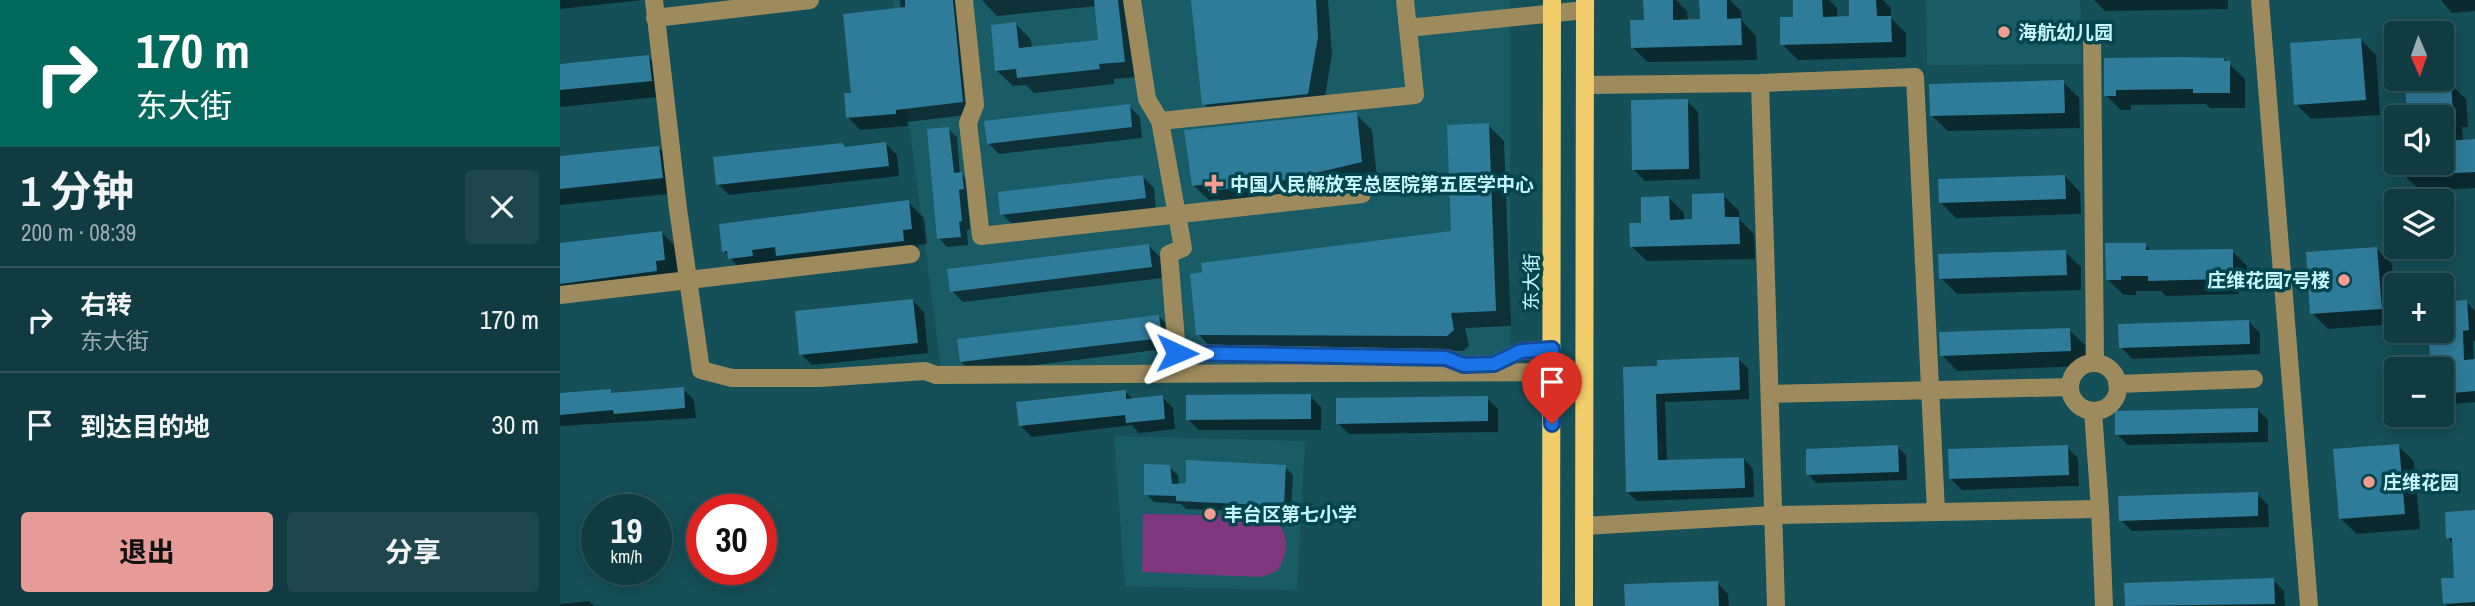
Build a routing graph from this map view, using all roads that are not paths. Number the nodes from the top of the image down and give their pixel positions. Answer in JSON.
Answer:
{"nodes":[{"id":1,"x":810,"y":0,"type":"edge"},
{"id":2,"x":964,"y":0,"type":"edge"},
{"id":3,"x":1132,"y":0,"type":"edge"},
{"id":4,"x":1405,"y":0,"type":"edge"},
{"id":5,"x":2260,"y":0,"type":"edge"},
{"id":6,"x":1585,"y":5,"type":"edge"},
{"id":7,"x":1552,"y":6,"type":"edge"},
{"id":8,"x":655,"y":9,"type":"edge"},
{"id":9,"x":1408,"y":28,"type":"junction"},
{"id":10,"x":2092,"y":37,"type":"dead end"},
{"id":11,"x":1760,"y":83,"type":"junction"},
{"id":12,"x":1585,"y":85,"type":"junction"},
{"id":13,"x":1160,"y":121,"type":"junction"},
{"id":14,"x":1362,"y":194,"type":"dead end"},
{"id":15,"x":1177,"y":213,"type":"junction"},
{"id":16,"x":911,"y":254,"type":"dead end"},
{"id":17,"x":688,"y":280,"type":"junction"},
{"id":18,"x":560,"y":295,"type":"edge"},
{"id":19,"x":1552,"y":349,"type":"junction"},
{"id":20,"x":2095,"y":363,"type":"junction"},
{"id":21,"x":1552,"y":372,"type":"junction"},
{"id":22,"x":2254,"y":379,"type":"dead end"},
{"id":23,"x":2118,"y":384,"type":"junction"},
{"id":24,"x":2070,"y":387,"type":"junction"},
{"id":25,"x":1931,"y":390,"type":"junction"},
{"id":26,"x":1770,"y":394,"type":"junction"},
{"id":27,"x":2094,"y":411,"type":"junction"},
{"id":28,"x":2100,"y":509,"type":"junction"},
{"id":29,"x":1936,"y":511,"type":"junction"},
{"id":30,"x":1773,"y":515,"type":"junction"},
{"id":31,"x":1584,"y":526,"type":"junction"},
{"id":32,"x":1551,"y":606,"type":"edge"},
{"id":33,"x":1584,"y":606,"type":"edge"},
{"id":34,"x":1776,"y":606,"type":"edge"},
{"id":35,"x":2104,"y":606,"type":"edge"},
{"id":36,"x":2309,"y":606,"type":"edge"}],
"edges":[{"from":1,"to":8,"type":"street"},
{"from":2,"to":15,"type":"street"},
{"from":3,"to":13,"type":"street"},
{"from":4,"to":9,"type":"street"},
{"from":5,"to":36,"type":"street"},
{"from":6,"to":7,"type":"street"},
{"from":6,"to":12,"type":"main road"},
{"from":7,"to":9,"type":"street"},
{"from":7,"to":19,"type":"main road","name":"东大街"},
{"from":8,"to":17,"type":"street"},
{"from":9,"to":13,"type":"street"},
{"from":10,"to":20,"type":"street"},
{"from":11,"to":12,"type":"street"},
{"from":11,"to":25,"type":"street"},
{"from":11,"to":26,"type":"street"},
{"from":12,"to":31,"type":"main road"},
{"from":13,"to":15,"type":"street"},
{"from":14,"to":15,"type":"street"},
{"from":15,"to":19,"type":"street"},
{"from":16,"to":17,"type":"street"},
{"from":17,"to":18,"type":"street"},
{"from":17,"to":21,"type":"street"},
{"from":19,"to":21,"type":"main road","name":"东大街"},
{"from":20,"to":23,"type":"street"},
{"from":20,"to":24,"type":"street"},
{"from":21,"to":32,"type":"main road","name":"东大街"},
{"from":22,"to":23,"type":"street"},
{"from":23,"to":27,"type":"street"},
{"from":24,"to":25,"type":"street"},
{"from":24,"to":27,"type":"street"},
{"from":25,"to":26,"type":"street"},
{"from":25,"to":29,"type":"street"},
{"from":26,"to":30,"type":"street"},
{"from":27,"to":28,"type":"street"},
{"from":28,"to":29,"type":"street"},
{"from":28,"to":35,"type":"street"},
{"from":29,"to":30,"type":"street"},
{"from":30,"to":31,"type":"street"},
{"from":30,"to":34,"type":"street"},
{"from":31,"to":33,"type":"main road"}]}
